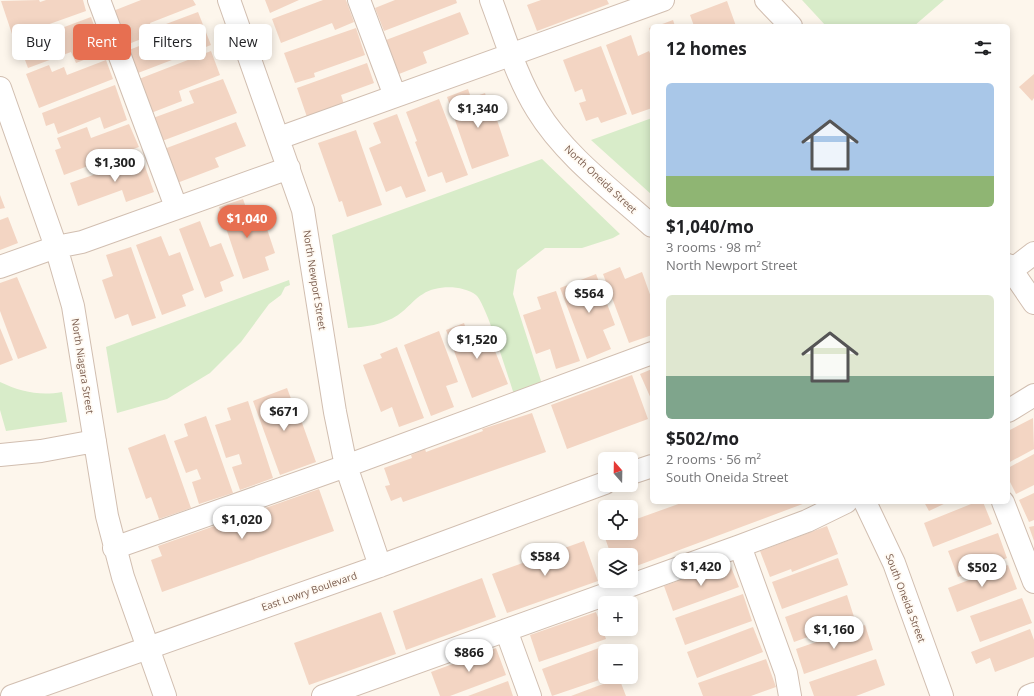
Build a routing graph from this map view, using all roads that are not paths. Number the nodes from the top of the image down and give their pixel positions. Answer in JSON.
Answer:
{"nodes":[{"id":1,"x":99,"y":0,"type":"edge"},
{"id":2,"x":229,"y":0,"type":"edge"},
{"id":3,"x":359,"y":0,"type":"edge"},
{"id":4,"x":491,"y":0,"type":"edge"},
{"id":5,"x":663,"y":0,"type":"edge"},
{"id":6,"x":766,"y":0,"type":"edge"},
{"id":7,"x":623,"y":6,"type":"edge"},
{"id":8,"x":790,"y":24,"type":"edge"},
{"id":9,"x":511,"y":54,"type":"junction"},
{"id":10,"x":0,"y":88,"type":"edge"},
{"id":11,"x":394,"y":96,"type":"junction"},
{"id":12,"x":279,"y":138,"type":"junction"},
{"id":13,"x":289,"y":168,"type":"junction"},
{"id":14,"x":176,"y":207,"type":"junction"},
{"id":15,"x":650,"y":224,"type":"edge"},
{"id":16,"x":56,"y":247,"type":"junction"},
{"id":17,"x":1034,"y":253,"type":"edge"},
{"id":18,"x":0,"y":267,"type":"edge"},
{"id":19,"x":1010,"y":268,"type":"edge"},
{"id":20,"x":1010,"y":270,"type":"edge"},
{"id":21,"x":1034,"y":303,"type":"edge"},
{"id":22,"x":650,"y":354,"type":"edge"},
{"id":23,"x":1034,"y":395,"type":"edge"},
{"id":24,"x":1010,"y":410,"type":"edge"},
{"id":25,"x":95,"y":441,"type":"junction"},
{"id":26,"x":0,"y":455,"type":"edge"},
{"id":27,"x":346,"y":466,"type":"junction"},
{"id":28,"x":650,"y":467,"type":"edge"},
{"id":29,"x":638,"y":471,"type":"edge"},
{"id":30,"x":598,"y":486,"type":"edge"},
{"id":31,"x":842,"y":504,"type":"edge"},
{"id":32,"x":866,"y":504,"type":"edge"},
{"id":33,"x":1004,"y":504,"type":"edge"},
{"id":34,"x":740,"y":546,"type":"junction"},
{"id":35,"x":114,"y":548,"type":"junction"},
{"id":36,"x":380,"y":566,"type":"junction"},
{"id":37,"x":1034,"y":582,"type":"edge"},
{"id":38,"x":506,"y":630,"type":"junction"},
{"id":39,"x":147,"y":649,"type":"junction"},
{"id":40,"x":1034,"y":694,"type":"edge"},
{"id":41,"x":12,"y":696,"type":"edge"},
{"id":42,"x":165,"y":696,"type":"edge"},
{"id":43,"x":323,"y":696,"type":"edge"},
{"id":44,"x":530,"y":696,"type":"edge"},
{"id":45,"x":790,"y":696,"type":"edge"},
{"id":46,"x":942,"y":696,"type":"edge"},
{"id":47,"x":1029,"y":696,"type":"edge"}],
"edges":[{"from":1,"to":14,"type":"street"},
{"from":2,"to":12,"type":"street","name":"North Newport Street"},
{"from":3,"to":11,"type":"street"},
{"from":4,"to":9,"type":"street","name":"North Oneida Street"},
{"from":5,"to":7,"type":"street"},
{"from":6,"to":8,"type":"street"},
{"from":7,"to":9,"type":"street"},
{"from":9,"to":11,"type":"street"},
{"from":9,"to":15,"type":"street","name":"North Oneida Street"},
{"from":10,"to":16,"type":"street","name":"North Niagara Street"},
{"from":11,"to":12,"type":"street"},
{"from":12,"to":13,"type":"street","name":"North Newport Street"},
{"from":13,"to":14,"type":"street"},
{"from":13,"to":27,"type":"street","name":"North Newport Street"},
{"from":14,"to":16,"type":"street"},
{"from":16,"to":18,"type":"street"},
{"from":16,"to":25,"type":"street","name":"North Niagara Street"},
{"from":17,"to":19,"type":"street"},
{"from":20,"to":21,"type":"street"},
{"from":22,"to":27,"type":"street"},
{"from":23,"to":24,"type":"street"},
{"from":25,"to":26,"type":"street"},
{"from":25,"to":35,"type":"street","name":"North Niagara Street"},
{"from":27,"to":35,"type":"street"},
{"from":27,"to":36,"type":"street","name":"North Newport Street"},
{"from":28,"to":29,"type":"street"},
{"from":30,"to":36,"type":"street","name":"East Lowry Boulevard"},
{"from":31,"to":34,"type":"street"},
{"from":32,"to":46,"type":"street","name":"South Oneida Street"},
{"from":33,"to":37,"type":"street"},
{"from":34,"to":38,"type":"street"},
{"from":34,"to":45,"type":"street"},
{"from":35,"to":39,"type":"street","name":"North Niagara Street"},
{"from":36,"to":39,"type":"street","name":"East Lowry Boulevard"},
{"from":38,"to":43,"type":"street"},
{"from":38,"to":44,"type":"street"},
{"from":39,"to":41,"type":"street","name":"East Lowry Boulevard"},
{"from":39,"to":42,"type":"street","name":"North Niagara Street"},
{"from":40,"to":47,"type":"street"}]}
